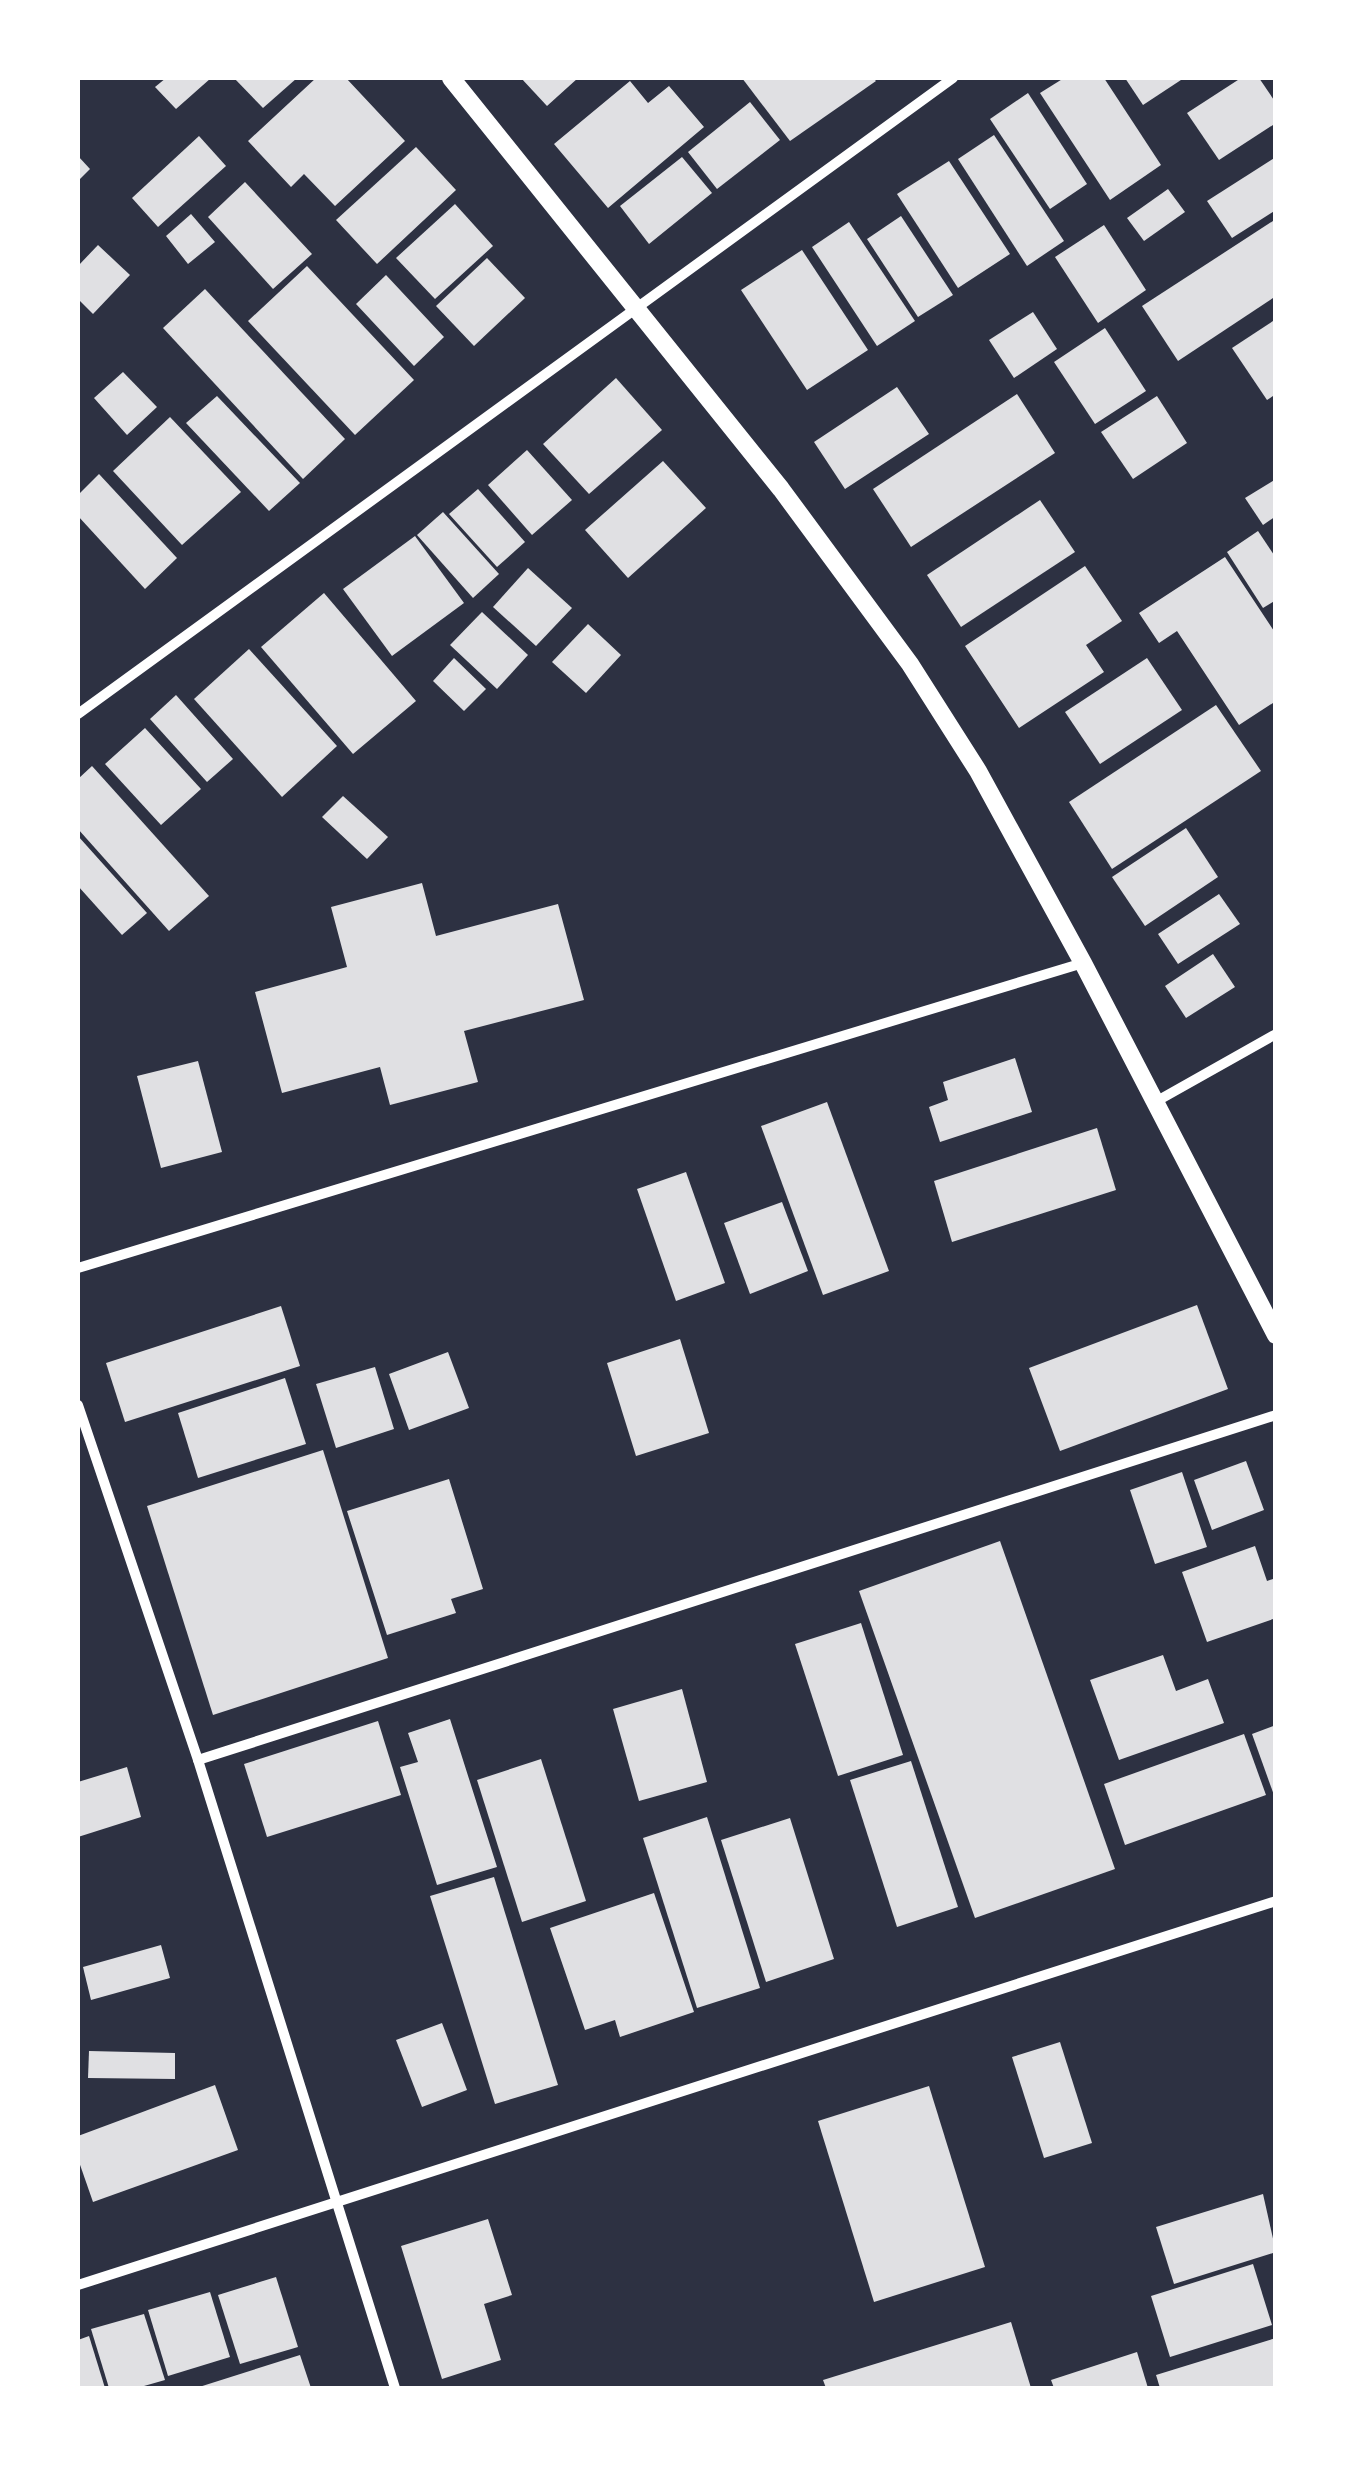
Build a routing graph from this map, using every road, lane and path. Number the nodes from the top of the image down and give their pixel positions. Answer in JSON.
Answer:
{"nodes":[{"id":1,"x":451,"y":78,"type":"edge"},
{"id":2,"x":953,"y":78,"type":"edge"},
{"id":3,"x":632,"y":307,"type":"junction"},
{"id":4,"x":78,"y":714,"type":"edge"},
{"id":5,"x":1084,"y":963,"type":"junction"},
{"id":6,"x":1276,"y":1034,"type":"edge"},
{"id":7,"x":1157,"y":1102,"type":"junction"},
{"id":8,"x":78,"y":1268,"type":"edge"},
{"id":9,"x":1276,"y":1336,"type":"edge"},
{"id":10,"x":78,"y":1404,"type":"edge"},
{"id":11,"x":1276,"y":1415,"type":"edge"},
{"id":12,"x":198,"y":1760,"type":"junction"},
{"id":13,"x":1276,"y":1901,"type":"edge"},
{"id":14,"x":338,"y":2202,"type":"junction"},
{"id":15,"x":78,"y":2285,"type":"edge"},
{"id":16,"x":395,"y":2388,"type":"edge"}],
"edges":[{"from":1,"to":3,"type":"street"},
{"from":2,"to":3,"type":"street"},
{"from":3,"to":4,"type":"street"},
{"from":3,"to":5,"type":"street"},
{"from":5,"to":7,"type":"street"},
{"from":5,"to":8,"type":"street"},
{"from":6,"to":7,"type":"street"},
{"from":7,"to":9,"type":"street"},
{"from":10,"to":12,"type":"street"},
{"from":11,"to":12,"type":"street"},
{"from":12,"to":14,"type":"street"},
{"from":13,"to":14,"type":"street"},
{"from":14,"to":15,"type":"street"},
{"from":14,"to":16,"type":"street"}]}
